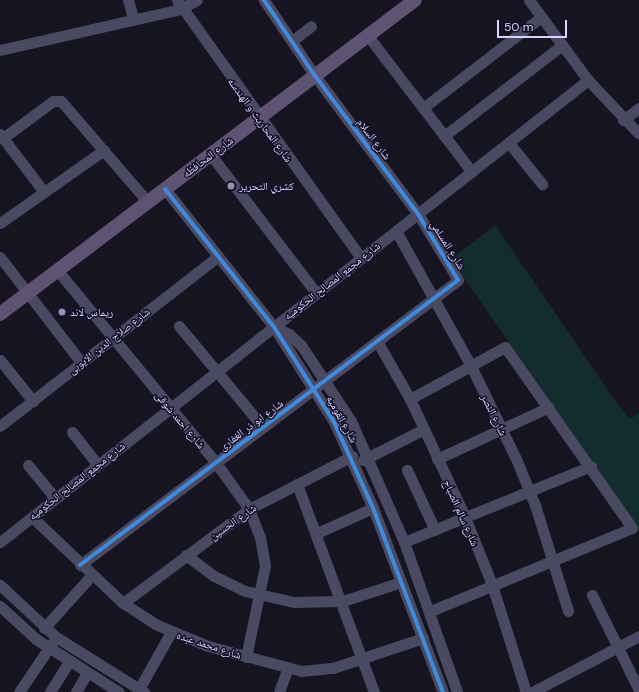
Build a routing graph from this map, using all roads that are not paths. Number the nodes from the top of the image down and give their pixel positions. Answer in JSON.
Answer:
{"nodes":[{"id":1,"x":128,"y":0,"type":"edge"},
{"id":2,"x":196,"y":0,"type":"edge"},
{"id":3,"x":264,"y":0,"type":"edge"},
{"id":4,"x":415,"y":0,"type":"edge"},
{"id":5,"x":529,"y":0,"type":"edge"},
{"id":6,"x":178,"y":4,"type":"edge"},
{"id":7,"x":542,"y":17,"type":"junction"},
{"id":8,"x":134,"y":18,"type":"junction"},
{"id":9,"x":311,"y":26,"type":"dead end"},
{"id":10,"x":368,"y":36,"type":"junction"},
{"id":11,"x":292,"y":41,"type":"junction"},
{"id":12,"x":562,"y":45,"type":"junction"},
{"id":13,"x":0,"y":50,"type":"edge"},
{"id":14,"x":315,"y":76,"type":"junction"},
{"id":15,"x":588,"y":80,"type":"junction"},
{"id":16,"x":422,"y":108,"type":"junction"},
{"id":17,"x":639,"y":108,"type":"edge"},
{"id":18,"x":258,"y":119,"type":"junction"},
{"id":19,"x":623,"y":120,"type":"junction"},
{"id":20,"x":639,"y":134,"type":"edge"},
{"id":21,"x":1,"y":136,"type":"edge"},
{"id":22,"x":444,"y":136,"type":"junction"},
{"id":23,"x":508,"y":143,"type":"junction"},
{"id":24,"x":104,"y":150,"type":"junction"},
{"id":25,"x":211,"y":155,"type":"junction"},
{"id":26,"x":472,"y":172,"type":"junction"},
{"id":27,"x":542,"y":184,"type":"dead end"},
{"id":28,"x":165,"y":189,"type":"junction"},
{"id":29,"x":44,"y":192,"type":"junction"},
{"id":30,"x":148,"y":202,"type":"junction"},
{"id":31,"x":418,"y":214,"type":"junction"},
{"id":32,"x":0,"y":222,"type":"edge"},
{"id":33,"x":396,"y":231,"type":"junction"},
{"id":34,"x":218,"y":256,"type":"junction"},
{"id":35,"x":0,"y":257,"type":"edge"},
{"id":36,"x":361,"y":258,"type":"junction"},
{"id":37,"x":58,"y":270,"type":"junction"},
{"id":38,"x":28,"y":293,"type":"junction"},
{"id":39,"x":316,"y":293,"type":"junction"},
{"id":40,"x":434,"y":300,"type":"junction"},
{"id":41,"x":0,"y":314,"type":"edge"},
{"id":42,"x":179,"y":326,"type":"dead end"},
{"id":43,"x":274,"y":327,"type":"junction"},
{"id":44,"x":112,"y":338,"type":"junction"},
{"id":45,"x":377,"y":342,"type":"junction"},
{"id":46,"x":0,"y":360,"type":"edge"},
{"id":47,"x":82,"y":362,"type":"junction"},
{"id":48,"x":470,"y":364,"type":"junction"},
{"id":49,"x":217,"y":371,"type":"junction"},
{"id":50,"x":326,"y":380,"type":"junction"},
{"id":51,"x":314,"y":388,"type":"junction"},
{"id":52,"x":410,"y":399,"type":"junction"},
{"id":53,"x":33,"y":400,"type":"junction"},
{"id":54,"x":550,"y":407,"type":"junction"},
{"id":55,"x":170,"y":409,"type":"junction"},
{"id":56,"x":0,"y":426,"type":"edge"},
{"id":57,"x":263,"y":427,"type":"junction"},
{"id":58,"x":424,"y":429,"type":"junction"},
{"id":59,"x":501,"y":429,"type":"junction"},
{"id":60,"x":72,"y":432,"type":"dead end"},
{"id":61,"x":369,"y":458,"type":"junction"},
{"id":62,"x":437,"y":459,"type":"junction"},
{"id":63,"x":354,"y":460,"type":"junction"},
{"id":64,"x":216,"y":463,"type":"junction"},
{"id":65,"x":28,"y":464,"type":"dead end"},
{"id":66,"x":98,"y":465,"type":"junction"},
{"id":67,"x":591,"y":466,"type":"junction"},
{"id":68,"x":407,"y":470,"type":"dead end"},
{"id":69,"x":297,"y":484,"type":"junction"},
{"id":70,"x":530,"y":491,"type":"junction"},
{"id":71,"x":56,"y":498,"type":"junction"},
{"id":72,"x":373,"y":508,"type":"junction"},
{"id":73,"x":249,"y":509,"type":"junction"},
{"id":74,"x":32,"y":517,"type":"junction"},
{"id":75,"x":465,"y":517,"type":"junction"},
{"id":76,"x":435,"y":530,"type":"junction"},
{"id":77,"x":317,"y":533,"type":"junction"},
{"id":78,"x":0,"y":542,"type":"edge"},
{"id":79,"x":404,"y":542,"type":"junction"},
{"id":80,"x":186,"y":556,"type":"junction"},
{"id":81,"x":553,"y":561,"type":"junction"},
{"id":82,"x":80,"y":565,"type":"junction"},
{"id":83,"x":91,"y":576,"type":"junction"},
{"id":84,"x":402,"y":582,"type":"junction"},
{"id":85,"x":492,"y":584,"type":"junction"},
{"id":86,"x":0,"y":586,"type":"edge"},
{"id":87,"x":592,"y":595,"type":"dead end"},
{"id":88,"x":261,"y":596,"type":"junction"},
{"id":89,"x":343,"y":601,"type":"junction"},
{"id":90,"x":123,"y":604,"type":"junction"},
{"id":91,"x":0,"y":606,"type":"edge"},
{"id":92,"x":568,"y":610,"type":"dead end"},
{"id":93,"x":431,"y":612,"type":"junction"},
{"id":94,"x":44,"y":628,"type":"junction"},
{"id":95,"x":171,"y":632,"type":"junction"},
{"id":96,"x":639,"y":636,"type":"edge"},
{"id":97,"x":56,"y":637,"type":"junction"},
{"id":98,"x":423,"y":638,"type":"junction"},
{"id":99,"x":618,"y":647,"type":"junction"},
{"id":100,"x":49,"y":648,"type":"junction"},
{"id":101,"x":246,"y":657,"type":"junction"},
{"id":102,"x":362,"y":658,"type":"junction"},
{"id":103,"x":69,"y":662,"type":"junction"},
{"id":104,"x":287,"y":670,"type":"junction"},
{"id":105,"x":87,"y":673,"type":"junction"},
{"id":106,"x":639,"y":690,"type":"edge"},
{"id":107,"x":141,"y":691,"type":"edge"},
{"id":108,"x":19,"y":692,"type":"edge"},
{"id":109,"x":50,"y":692,"type":"edge"},
{"id":110,"x":76,"y":692,"type":"edge"},
{"id":111,"x":119,"y":692,"type":"edge"},
{"id":112,"x":279,"y":692,"type":"edge"},
{"id":113,"x":374,"y":692,"type":"edge"},
{"id":114,"x":442,"y":692,"type":"edge"},
{"id":115,"x":457,"y":692,"type":"edge"},
{"id":116,"x":526,"y":692,"type":"edge"},
{"id":117,"x":532,"y":692,"type":"edge"}],
"edges":[{"from":1,"to":8,"type":"street"},
{"from":2,"to":6,"type":"street"},
{"from":3,"to":11,"type":"street","name":"شارع السلام"},
{"from":4,"to":10,"type":"main road","name":"شارع المحافظه"},
{"from":5,"to":7,"type":"street"},
{"from":6,"to":8,"type":"street"},
{"from":6,"to":18,"type":"street","name":"شارع المحاريث و الهندسه"},
{"from":7,"to":12,"type":"street"},
{"from":7,"to":16,"type":"street"},
{"from":8,"to":13,"type":"street"},
{"from":9,"to":11,"type":"street"},
{"from":10,"to":14,"type":"main road","name":"شارع المحافظه"},
{"from":10,"to":16,"type":"street"},
{"from":11,"to":14,"type":"street","name":"شارع السلام"},
{"from":12,"to":15,"type":"street"},
{"from":12,"to":22,"type":"street"},
{"from":14,"to":18,"type":"main road","name":"شارع المحافظه"},
{"from":14,"to":31,"type":"street","name":"شارع السلام"},
{"from":15,"to":19,"type":"street"},
{"from":15,"to":23,"type":"street","name":"شارع مجمع المصالح الحكوميه"},
{"from":16,"to":22,"type":"street"},
{"from":17,"to":19,"type":"street"},
{"from":18,"to":25,"type":"main road","name":"شارع المحافظه"},
{"from":18,"to":36,"type":"street","name":"شارع المحاريث و الهندسه"},
{"from":19,"to":20,"type":"street"},
{"from":21,"to":24,"type":"street"},
{"from":21,"to":29,"type":"street"},
{"from":22,"to":26,"type":"street"},
{"from":23,"to":26,"type":"street","name":"شارع مجمع المصالح الحكوميه"},
{"from":23,"to":27,"type":"street"},
{"from":24,"to":29,"type":"street"},
{"from":24,"to":30,"type":"street"},
{"from":25,"to":28,"type":"main road","name":"شارع المحافظه"},
{"from":25,"to":39,"type":"street"},
{"from":26,"to":31,"type":"street","name":"شارع مجمع المصالح الحكوميه"},
{"from":28,"to":30,"type":"main road","name":"شارع المحافظه"},
{"from":28,"to":34,"type":"street","name":"شارع القوميه"},
{"from":29,"to":32,"type":"street"},
{"from":30,"to":37,"type":"main road","name":"شارع المحافظه"},
{"from":31,"to":33,"type":"street","name":"شارع مجمع المصالح الحكوميه"},
{"from":31,"to":40,"type":"street","name":"شارع المسلمي"},
{"from":33,"to":36,"type":"street","name":"شارع مجمع المصالح الحكوميه"},
{"from":33,"to":40,"type":"street","name":"شارع النصر"},
{"from":34,"to":43,"type":"street","name":"شارع القوميه"},
{"from":34,"to":44,"type":"street","name":"شارع صلاح الدين الايوبى"},
{"from":35,"to":38,"type":"street"},
{"from":36,"to":39,"type":"street","name":"شارع مجمع المصالح الحكوميه"},
{"from":37,"to":38,"type":"main road","name":"شارع المحافظه"},
{"from":37,"to":44,"type":"street","name":"شارع احمد شوقى"},
{"from":38,"to":41,"type":"main road","name":"شارع المحافظه"},
{"from":38,"to":47,"type":"street"},
{"from":39,"to":43,"type":"street","name":"شارع مجمع المصالح الحكوميه"},
{"from":40,"to":45,"type":"street","name":"شارع ابو ذر الغفارى"},
{"from":40,"to":48,"type":"street","name":"شارع النصر"},
{"from":42,"to":49,"type":"street"},
{"from":43,"to":49,"type":"street","name":"شارع مجمع المصالح الحكوميه"},
{"from":43,"to":50,"type":"street","name":"شارع القوميه"},
{"from":43,"to":51,"type":"street","name":"شارع القوميه"},
{"from":44,"to":47,"type":"street","name":"شارع صلاح الدين الايوبى"},
{"from":44,"to":55,"type":"street","name":"شارع احمد شوقى"},
{"from":45,"to":50,"type":"street","name":"شارع ابو ذر الغفارى"},
{"from":45,"to":52,"type":"street","name":"شارع سالم الصباح"},
{"from":46,"to":53,"type":"street"},
{"from":47,"to":53,"type":"street","name":"شارع صلاح الدين الايوبى"},
{"from":48,"to":52,"type":"street"},
{"from":48,"to":54,"type":"street"},
{"from":48,"to":59,"type":"street","name":"شارع النصر"},
{"from":49,"to":55,"type":"street","name":"شارع مجمع المصالح الحكوميه"},
{"from":49,"to":57,"type":"street"},
{"from":50,"to":51,"type":"street","name":"شارع ابو ذر الغفارى"},
{"from":50,"to":61,"type":"street","name":"شارع القوميه"},
{"from":51,"to":57,"type":"street","name":"شارع ابو ذر الغفارى"},
{"from":51,"to":63,"type":"street","name":"شارع القوميه"},
{"from":52,"to":58,"type":"street","name":"شارع سالم الصباح"},
{"from":53,"to":56,"type":"street","name":"شارع صلاح الدين الايوبى"},
{"from":54,"to":59,"type":"street"},
{"from":54,"to":67,"type":"street"},
{"from":55,"to":64,"type":"street","name":"شارع احمد شوقى"},
{"from":55,"to":66,"type":"street","name":"شارع مجمع المصالح الحكوميه"},
{"from":57,"to":64,"type":"street","name":"شارع ابو ذر الغفارى"},
{"from":58,"to":61,"type":"street","name":"شارع الحسين"},
{"from":58,"to":62,"type":"street","name":"شارع سالم الصباح"},
{"from":59,"to":62,"type":"street"},
{"from":59,"to":70,"type":"street","name":"شارع النصر"},
{"from":60,"to":66,"type":"street"},
{"from":61,"to":63,"type":"street","name":"شارع الحسين"},
{"from":61,"to":79,"type":"street","name":"شارع القوميه"},
{"from":62,"to":75,"type":"street","name":"شارع سالم الصباح"},
{"from":63,"to":69,"type":"street","name":"شارع الحسين"},
{"from":63,"to":72,"type":"street","name":"شارع القوميه"},
{"from":64,"to":73,"type":"street","name":"شارع احمد شوقى"},
{"from":64,"to":82,"type":"street","name":"شارع ابو ذر الغفارى"},
{"from":65,"to":71,"type":"street"},
{"from":66,"to":71,"type":"street","name":"شارع مجمع المصالح الحكوميه"},
{"from":67,"to":70,"type":"street"},
{"from":67,"to":81,"type":"street"},
{"from":68,"to":76,"type":"street"},
{"from":69,"to":73,"type":"street","name":"شارع الحسين"},
{"from":69,"to":77,"type":"street"},
{"from":70,"to":75,"type":"street"},
{"from":70,"to":81,"type":"street","name":"شارع النصر"},
{"from":71,"to":74,"type":"street","name":"شارع مجمع المصالح الحكوميه"},
{"from":72,"to":77,"type":"street"},
{"from":72,"to":84,"type":"street","name":"شارع القوميه"},
{"from":73,"to":80,"type":"street","name":"شارع الحسين"},
{"from":73,"to":88,"type":"street","name":"شارع احمد شوقى"},
{"from":74,"to":78,"type":"street","name":"شارع مجمع المصالح الحكوميه"},
{"from":74,"to":82,"type":"street","name":"شارع محمد عبده"},
{"from":75,"to":76,"type":"street"},
{"from":75,"to":85,"type":"street","name":"شارع سالم الصباح"},
{"from":76,"to":79,"type":"street"},
{"from":77,"to":89,"type":"street"},
{"from":79,"to":93,"type":"street","name":"شارع القوميه"},
{"from":80,"to":88,"type":"street"},
{"from":80,"to":90,"type":"street","name":"شارع الحسين"},
{"from":81,"to":85,"type":"street"},
{"from":81,"to":92,"type":"street","name":"شارع النصر"},
{"from":82,"to":83,"type":"street","name":"شارع محمد عبده"},
{"from":83,"to":90,"type":"street","name":"شارع محمد عبده"},
{"from":83,"to":94,"type":"street"},
{"from":84,"to":89,"type":"street"},
{"from":84,"to":98,"type":"street","name":"شارع القوميه"},
{"from":85,"to":93,"type":"street"},
{"from":85,"to":116,"type":"street","name":"شارع سالم الصباح"},
{"from":86,"to":94,"type":"street"},
{"from":87,"to":99,"type":"street"},
{"from":88,"to":89,"type":"street"},
{"from":88,"to":101,"type":"street","name":"شارع احمد شوقى"},
{"from":89,"to":102,"type":"street"},
{"from":90,"to":95,"type":"street","name":"شارع محمد عبده"},
{"from":91,"to":100,"type":"street"},
{"from":93,"to":115,"type":"street","name":"شارع القوميه"},
{"from":94,"to":97,"type":"street"},
{"from":95,"to":101,"type":"street","name":"شارع محمد عبده"},
{"from":95,"to":107,"type":"street"},
{"from":96,"to":99,"type":"street"},
{"from":97,"to":100,"type":"street"},
{"from":97,"to":107,"type":"street"},
{"from":98,"to":102,"type":"street","name":"شارع محمد عبده"},
{"from":98,"to":114,"type":"street","name":"شارع القوميه"},
{"from":99,"to":106,"type":"street"},
{"from":99,"to":117,"type":"street"},
{"from":100,"to":103,"type":"street"},
{"from":100,"to":108,"type":"street"},
{"from":101,"to":104,"type":"street","name":"شارع محمد عبده"},
{"from":102,"to":104,"type":"street","name":"شارع محمد عبده"},
{"from":102,"to":113,"type":"street"},
{"from":103,"to":105,"type":"street"},
{"from":103,"to":109,"type":"street"},
{"from":104,"to":112,"type":"street"},
{"from":105,"to":110,"type":"street"},
{"from":105,"to":111,"type":"street"}]}
